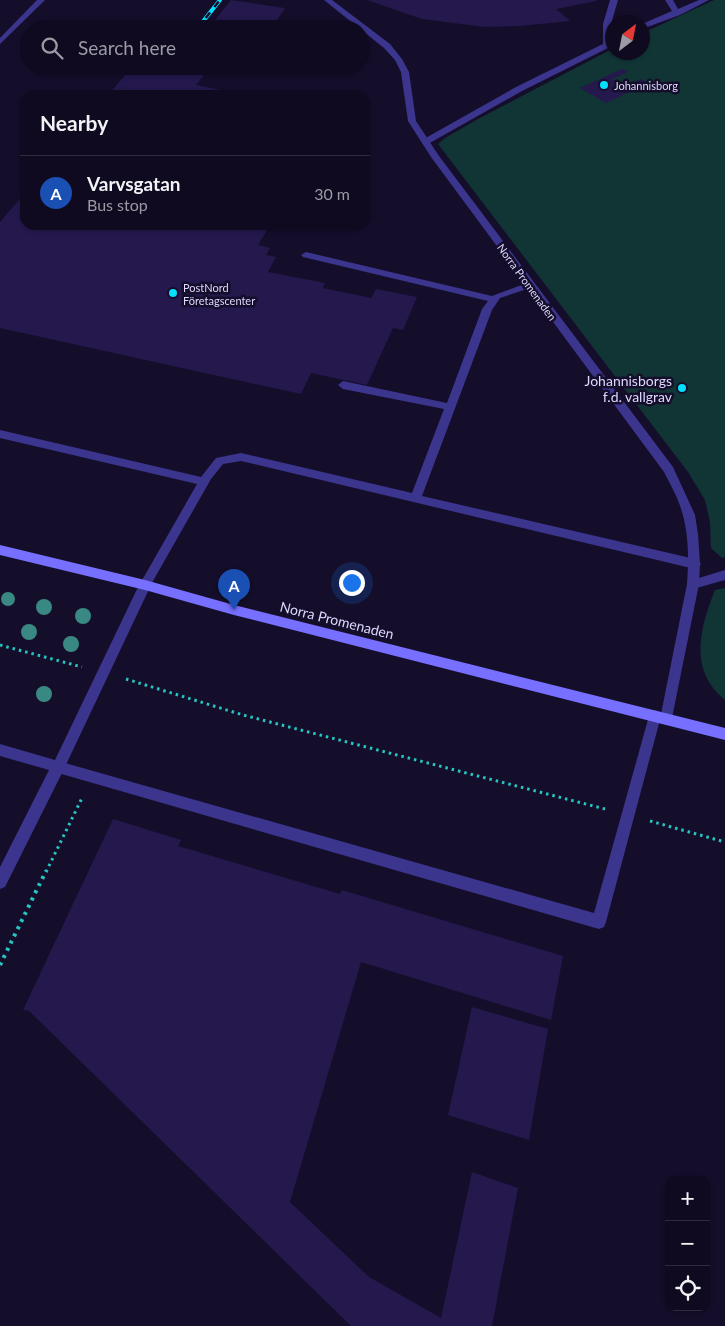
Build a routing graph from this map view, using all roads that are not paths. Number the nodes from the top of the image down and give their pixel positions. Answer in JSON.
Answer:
{"nodes":[{"id":1,"x":41,"y":0,"type":"edge"},
{"id":2,"x":328,"y":0,"type":"edge"},
{"id":3,"x":614,"y":0,"type":"edge"},
{"id":4,"x":669,"y":0,"type":"edge"},
{"id":5,"x":705,"y":0,"type":"edge"},
{"id":6,"x":677,"y":13,"type":"junction"},
{"id":7,"x":610,"y":15,"type":"edge"},
{"id":8,"x":21,"y":20,"type":"edge"},
{"id":9,"x":354,"y":20,"type":"edge"},
{"id":10,"x":20,"y":22,"type":"edge"},
{"id":11,"x":650,"y":25,"type":"edge"},
{"id":12,"x":370,"y":33,"type":"edge"},
{"id":13,"x":0,"y":42,"type":"edge"},
{"id":14,"x":605,"y":46,"type":"edge"},
{"id":15,"x":424,"y":142,"type":"junction"},
{"id":16,"x":306,"y":255,"type":"dead end"},
{"id":17,"x":530,"y":286,"type":"junction"},
{"id":18,"x":494,"y":299,"type":"junction"},
{"id":19,"x":343,"y":385,"type":"dead end"},
{"id":20,"x":450,"y":407,"type":"junction"},
{"id":21,"x":0,"y":434,"type":"edge"},
{"id":22,"x":204,"y":482,"type":"junction"},
{"id":23,"x":416,"y":498,"type":"junction"},
{"id":24,"x":0,"y":550,"type":"edge"},
{"id":25,"x":694,"y":564,"type":"junction"},
{"id":26,"x":725,"y":575,"type":"edge"},
{"id":27,"x":693,"y":584,"type":"junction"},
{"id":28,"x":145,"y":585,"type":"junction"},
{"id":29,"x":660,"y":718,"type":"junction"},
{"id":30,"x":725,"y":734,"type":"edge"},
{"id":31,"x":0,"y":750,"type":"edge"},
{"id":32,"x":58,"y":767,"type":"junction"},
{"id":33,"x":0,"y":882,"type":"edge"}],
"edges":[{"from":1,"to":8,"type":"street"},
{"from":2,"to":9,"type":"street","name":"Norra Promenaden"},
{"from":3,"to":7,"type":"street"},
{"from":4,"to":6,"type":"street"},
{"from":5,"to":6,"type":"street"},
{"from":6,"to":11,"type":"street"},
{"from":10,"to":13,"type":"street"},
{"from":12,"to":15,"type":"street","name":"Norra Promenaden"},
{"from":14,"to":15,"type":"street"},
{"from":15,"to":17,"type":"street","name":"Norra Promenaden"},
{"from":16,"to":18,"type":"street"},
{"from":17,"to":18,"type":"street"},
{"from":17,"to":25,"type":"street","name":"Norra Promenaden"},
{"from":18,"to":20,"type":"street"},
{"from":19,"to":20,"type":"street"},
{"from":20,"to":23,"type":"street"},
{"from":21,"to":22,"type":"street"},
{"from":22,"to":23,"type":"street"},
{"from":22,"to":28,"type":"street"},
{"from":23,"to":25,"type":"street"},
{"from":24,"to":28,"type":"street","name":"Norra Promenaden"},
{"from":25,"to":27,"type":"street","name":"Norra Promenaden"},
{"from":26,"to":27,"type":"street"},
{"from":27,"to":29,"type":"street","name":"Norra Promenaden"},
{"from":28,"to":29,"type":"street","name":"Norra Promenaden"},
{"from":28,"to":32,"type":"street"},
{"from":29,"to":30,"type":"street","name":"Norra Promenaden"},
{"from":29,"to":32,"type":"street"},
{"from":31,"to":32,"type":"street"},
{"from":32,"to":33,"type":"street"}]}
